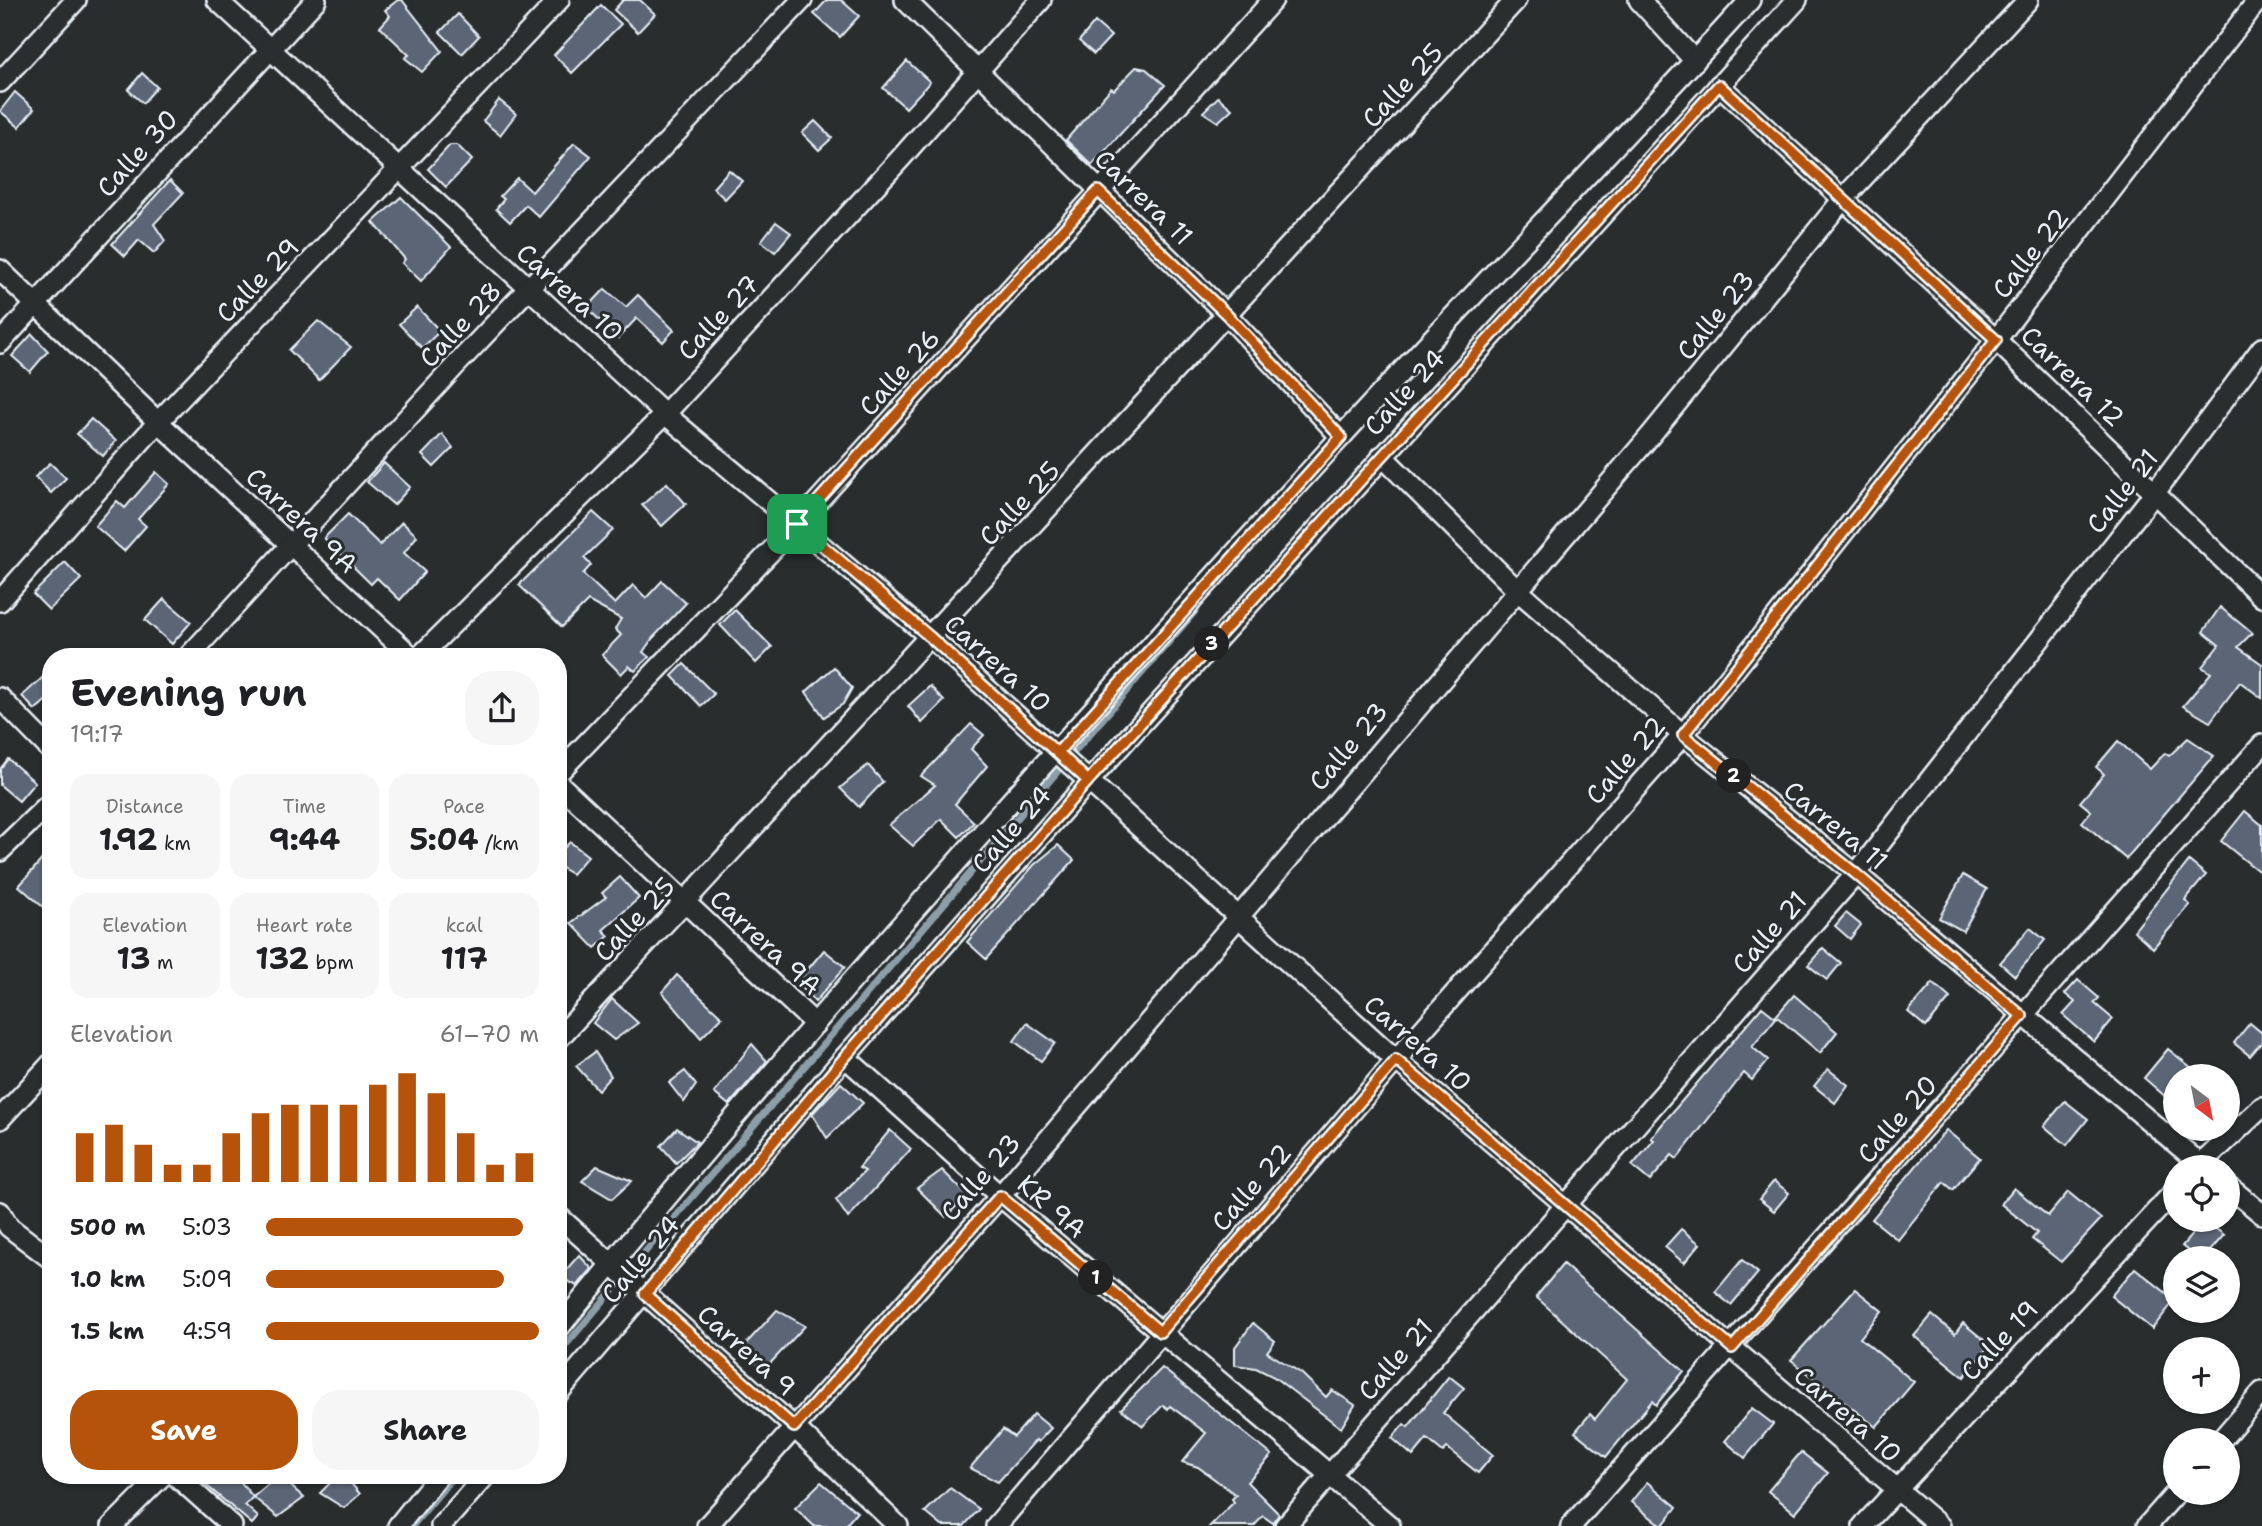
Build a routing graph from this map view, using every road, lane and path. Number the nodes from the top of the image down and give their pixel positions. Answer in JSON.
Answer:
{"nodes":[{"id":1,"x":76,"y":0,"type":"edge"},
{"id":2,"x":217,"y":0,"type":"edge"},
{"id":3,"x":316,"y":0,"type":"edge"},
{"id":4,"x":559,"y":0,"type":"edge"},
{"id":5,"x":802,"y":0,"type":"edge"},
{"id":6,"x":905,"y":0,"type":"edge"},
{"id":7,"x":1041,"y":0,"type":"edge"},
{"id":8,"x":1273,"y":0,"type":"edge"},
{"id":9,"x":1516,"y":0,"type":"edge"},
{"id":10,"x":1639,"y":0,"type":"edge"},
{"id":11,"x":1750,"y":0,"type":"edge"},
{"id":12,"x":1797,"y":0,"type":"edge"},
{"id":13,"x":2028,"y":0,"type":"edge"},
{"id":14,"x":2258,"y":0,"type":"edge"},
{"id":15,"x":270,"y":47,"type":"junction"},
{"id":16,"x":1695,"y":61,"type":"junction"},
{"id":17,"x":978,"y":71,"type":"junction"},
{"id":18,"x":0,"y":82,"type":"edge"},
{"id":19,"x":1719,"y":85,"type":"junction"},
{"id":20,"x":398,"y":170,"type":"junction"},
{"id":21,"x":1098,"y":191,"type":"junction"},
{"id":22,"x":1844,"y":198,"type":"junction"},
{"id":23,"x":0,"y":270,"type":"edge"},
{"id":24,"x":528,"y":290,"type":"junction"},
{"id":25,"x":35,"y":304,"type":"junction"},
{"id":26,"x":1227,"y":315,"type":"junction"},
{"id":27,"x":1996,"y":340,"type":"junction"},
{"id":28,"x":0,"y":343,"type":"edge"},
{"id":29,"x":2262,"y":348,"type":"edge"},
{"id":30,"x":665,"y":414,"type":"junction"},
{"id":31,"x":158,"y":422,"type":"junction"},
{"id":32,"x":1341,"y":437,"type":"junction"},
{"id":33,"x":1382,"y":456,"type":"junction"},
{"id":34,"x":2156,"y":491,"type":"junction"},
{"id":35,"x":797,"y":524,"type":"junction"},
{"id":36,"x":292,"y":547,"type":"junction"},
{"id":37,"x":1516,"y":589,"type":"junction"},
{"id":38,"x":2262,"y":597,"type":"edge"},
{"id":39,"x":0,"y":601,"type":"edge"},
{"id":40,"x":930,"y":637,"type":"junction"},
{"id":41,"x":197,"y":648,"type":"edge"},
{"id":42,"x":402,"y":648,"type":"edge"},
{"id":43,"x":427,"y":648,"type":"edge"},
{"id":44,"x":0,"y":698,"type":"edge"},
{"id":45,"x":1683,"y":735,"type":"junction"},
{"id":46,"x":42,"y":741,"type":"edge"},
{"id":47,"x":2262,"y":745,"type":"edge"},
{"id":48,"x":1060,"y":754,"type":"junction"},
{"id":49,"x":567,"y":764,"type":"edge"},
{"id":50,"x":1086,"y":779,"type":"junction"},
{"id":51,"x":567,"y":792,"type":"edge"},
{"id":52,"x":42,"y":811,"type":"edge"},
{"id":53,"x":0,"y":851,"type":"edge"},
{"id":54,"x":1856,"y":874,"type":"junction"},
{"id":55,"x":685,"y":903,"type":"junction"},
{"id":56,"x":1237,"y":918,"type":"junction"},
{"id":57,"x":2022,"y":1016,"type":"junction"},
{"id":58,"x":815,"y":1024,"type":"junction"},
{"id":59,"x":567,"y":1029,"type":"edge"},
{"id":60,"x":845,"y":1057,"type":"junction"},
{"id":61,"x":1396,"y":1060,"type":"junction"},
{"id":62,"x":42,"y":1074,"type":"edge"},
{"id":63,"x":2262,"y":1107,"type":"edge"},
{"id":64,"x":0,"y":1119,"type":"edge"},
{"id":65,"x":2188,"y":1155,"type":"edge"},
{"id":66,"x":2212,"y":1155,"type":"edge"},
{"id":67,"x":1000,"y":1196,"type":"junction"},
{"id":68,"x":2240,"y":1196,"type":"edge"},
{"id":69,"x":1565,"y":1202,"type":"junction"},
{"id":70,"x":2163,"y":1204,"type":"edge"},
{"id":71,"x":0,"y":1212,"type":"edge"},
{"id":72,"x":2262,"y":1214,"type":"edge"},
{"id":73,"x":567,"y":1224,"type":"edge"},
{"id":74,"x":42,"y":1253,"type":"edge"},
{"id":75,"x":611,"y":1264,"type":"junction"},
{"id":76,"x":645,"y":1294,"type":"junction"},
{"id":77,"x":567,"y":1318,"type":"edge"},
{"id":78,"x":1160,"y":1332,"type":"junction"},
{"id":79,"x":1732,"y":1348,"type":"junction"},
{"id":80,"x":567,"y":1383,"type":"edge"},
{"id":81,"x":2262,"y":1392,"type":"edge"},
{"id":82,"x":794,"y":1427,"type":"junction"},
{"id":83,"x":2231,"y":1428,"type":"edge"},
{"id":84,"x":1329,"y":1476,"type":"junction"},
{"id":85,"x":154,"y":1484,"type":"edge"},
{"id":86,"x":184,"y":1484,"type":"edge"},
{"id":87,"x":432,"y":1484,"type":"edge"},
{"id":88,"x":478,"y":1484,"type":"edge"},
{"id":89,"x":1894,"y":1490,"type":"junction"},
{"id":90,"x":2165,"y":1505,"type":"edge"},
{"id":91,"x":112,"y":1526,"type":"edge"},
{"id":92,"x":232,"y":1526,"type":"edge"},
{"id":93,"x":398,"y":1526,"type":"edge"},
{"id":94,"x":442,"y":1526,"type":"edge"},
{"id":95,"x":707,"y":1526,"type":"edge"},
{"id":96,"x":898,"y":1526,"type":"edge"},
{"id":97,"x":996,"y":1526,"type":"edge"},
{"id":98,"x":1285,"y":1526,"type":"edge"},
{"id":99,"x":1390,"y":1526,"type":"edge"},
{"id":100,"x":1571,"y":1526,"type":"edge"},
{"id":101,"x":1863,"y":1526,"type":"edge"},
{"id":102,"x":1940,"y":1526,"type":"edge"},
{"id":103,"x":2147,"y":1526,"type":"edge"}],
"edges":[{"from":1,"to":18,"type":"street"},
{"from":2,"to":15,"type":"street","name":"Carrera 10"},
{"from":3,"to":15,"type":"street","name":"Calle 30"},
{"from":4,"to":20,"type":"street","name":"Calle 29"},
{"from":5,"to":24,"type":"street","name":"Calle 28"},
{"from":6,"to":17,"type":"street","name":"Carrera 11"},
{"from":7,"to":17,"type":"street","name":"Calle 27"},
{"from":8,"to":21,"type":"street","name":"Calle 26"},
{"from":9,"to":26,"type":"street","name":"Calle 25"},
{"from":10,"to":16,"type":"street"},
{"from":11,"to":16,"type":"street","name":"Calle 24"},
{"from":12,"to":19,"type":"street","name":"Calle 24"},
{"from":13,"to":22,"type":"street","name":"Calle 23"},
{"from":14,"to":27,"type":"street","name":"Calle 22"},
{"from":15,"to":20,"type":"street","name":"Carrera 10"},
{"from":15,"to":25,"type":"street","name":"Calle 30"},
{"from":16,"to":32,"type":"street","name":"Calle 24"},
{"from":17,"to":21,"type":"street","name":"Carrera 11"},
{"from":17,"to":30,"type":"street","name":"Calle 27"},
{"from":19,"to":22,"type":"street","name":"Carrera 12"},
{"from":19,"to":33,"type":"street","name":"Calle 24"},
{"from":20,"to":24,"type":"street","name":"Carrera 10"},
{"from":20,"to":31,"type":"street","name":"Calle 29"},
{"from":21,"to":26,"type":"street","name":"Carrera 11"},
{"from":21,"to":35,"type":"street","name":"Calle 26"},
{"from":22,"to":27,"type":"street","name":"Carrera 12"},
{"from":22,"to":37,"type":"street","name":"Calle 23"},
{"from":23,"to":25,"type":"street"},
{"from":24,"to":30,"type":"street","name":"Carrera 10"},
{"from":24,"to":36,"type":"street","name":"Calle 28"},
{"from":25,"to":28,"type":"street","name":"Calle 30"},
{"from":25,"to":31,"type":"street"},
{"from":26,"to":32,"type":"street","name":"Carrera 11"},
{"from":26,"to":40,"type":"street","name":"Calle 25"},
{"from":27,"to":34,"type":"street","name":"Carrera 12"},
{"from":27,"to":45,"type":"street","name":"Calle 22"},
{"from":29,"to":34,"type":"street","name":"Calle 21"},
{"from":30,"to":35,"type":"street","name":"Carrera 10"},
{"from":30,"to":43,"type":"street","name":"Calle 27"},
{"from":31,"to":36,"type":"street","name":"Carrera 9A"},
{"from":31,"to":39,"type":"street","name":"Calle 29"},
{"from":32,"to":48,"type":"street","name":"Calle 24"},
{"from":33,"to":37,"type":"street","name":"Carrera 11"},
{"from":33,"to":50,"type":"street","name":"Calle 24"},
{"from":34,"to":38,"type":"street","name":"Carrera 12"},
{"from":34,"to":54,"type":"street","name":"Calle 21"},
{"from":35,"to":40,"type":"street","name":"Carrera 10"},
{"from":35,"to":49,"type":"street","name":"Calle 26"},
{"from":36,"to":41,"type":"street","name":"Calle 28"},
{"from":36,"to":42,"type":"street","name":"Carrera 9A"},
{"from":37,"to":45,"type":"street","name":"Carrera 11"},
{"from":37,"to":56,"type":"street","name":"Calle 23"},
{"from":40,"to":48,"type":"street","name":"Carrera 10"},
{"from":40,"to":55,"type":"street","name":"Calle 25"},
{"from":44,"to":46,"type":"street"},
{"from":45,"to":54,"type":"street","name":"Carrera 11"},
{"from":45,"to":61,"type":"street","name":"Calle 22"},
{"from":47,"to":57,"type":"street","name":"Calle 20"},
{"from":48,"to":50,"type":"street","name":"Carrera 10"},
{"from":48,"to":58,"type":"street","name":"Calle 24"},
{"from":50,"to":56,"type":"street","name":"Carrera 10"},
{"from":50,"to":60,"type":"street","name":"Calle 24"},
{"from":51,"to":55,"type":"street","name":"Carrera 9A"},
{"from":52,"to":53,"type":"street"},
{"from":54,"to":57,"type":"street","name":"Carrera 11"},
{"from":54,"to":69,"type":"street","name":"Calle 21"},
{"from":55,"to":58,"type":"street","name":"Carrera 9A"},
{"from":55,"to":59,"type":"street","name":"Calle 25"},
{"from":56,"to":61,"type":"street","name":"Carrera 10"},
{"from":56,"to":67,"type":"street","name":"Calle 23"},
{"from":57,"to":65,"type":"street","name":"Carrera 11"},
{"from":57,"to":79,"type":"street","name":"Calle 20"},
{"from":58,"to":75,"type":"street","name":"Calle 24"},
{"from":60,"to":67,"type":"street","name":"KR 9A"},
{"from":60,"to":76,"type":"street","name":"Calle 24"},
{"from":61,"to":69,"type":"street","name":"Carrera 10"},
{"from":61,"to":78,"type":"street","name":"Calle 22"},
{"from":62,"to":64,"type":"street"},
{"from":63,"to":66,"type":"street"},
{"from":67,"to":78,"type":"street","name":"KR 9A"},
{"from":67,"to":82,"type":"street","name":"Calle 23"},
{"from":68,"to":72,"type":"street"},
{"from":69,"to":79,"type":"street","name":"Carrera 10"},
{"from":69,"to":84,"type":"street","name":"Calle 21"},
{"from":70,"to":89,"type":"street","name":"Calle 19"},
{"from":71,"to":74,"type":"street"},
{"from":73,"to":75,"type":"street","name":"Carrera 9"},
{"from":75,"to":76,"type":"street","name":"Carrera 9"},
{"from":75,"to":77,"type":"street","name":"Calle 24"},
{"from":76,"to":80,"type":"street","name":"Calle 24"},
{"from":76,"to":82,"type":"street","name":"Carrera 9"},
{"from":78,"to":84,"type":"street","name":"KR 9A"},
{"from":78,"to":97,"type":"street","name":"Calle 22"},
{"from":79,"to":89,"type":"street","name":"Carrera 10"},
{"from":79,"to":100,"type":"street","name":"Calle 20"},
{"from":81,"to":83,"type":"street"},
{"from":82,"to":95,"type":"street","name":"Calle 23"},
{"from":82,"to":96,"type":"street","name":"Carrera 9"},
{"from":84,"to":98,"type":"street","name":"Calle 21"},
{"from":84,"to":99,"type":"street","name":"KR 9A"},
{"from":85,"to":91,"type":"street"},
{"from":86,"to":92,"type":"street"},
{"from":87,"to":93,"type":"street"},
{"from":88,"to":94,"type":"street"},
{"from":89,"to":101,"type":"street","name":"Calle 19"},
{"from":89,"to":102,"type":"street","name":"Carrera 10"},
{"from":90,"to":103,"type":"street"}]}
